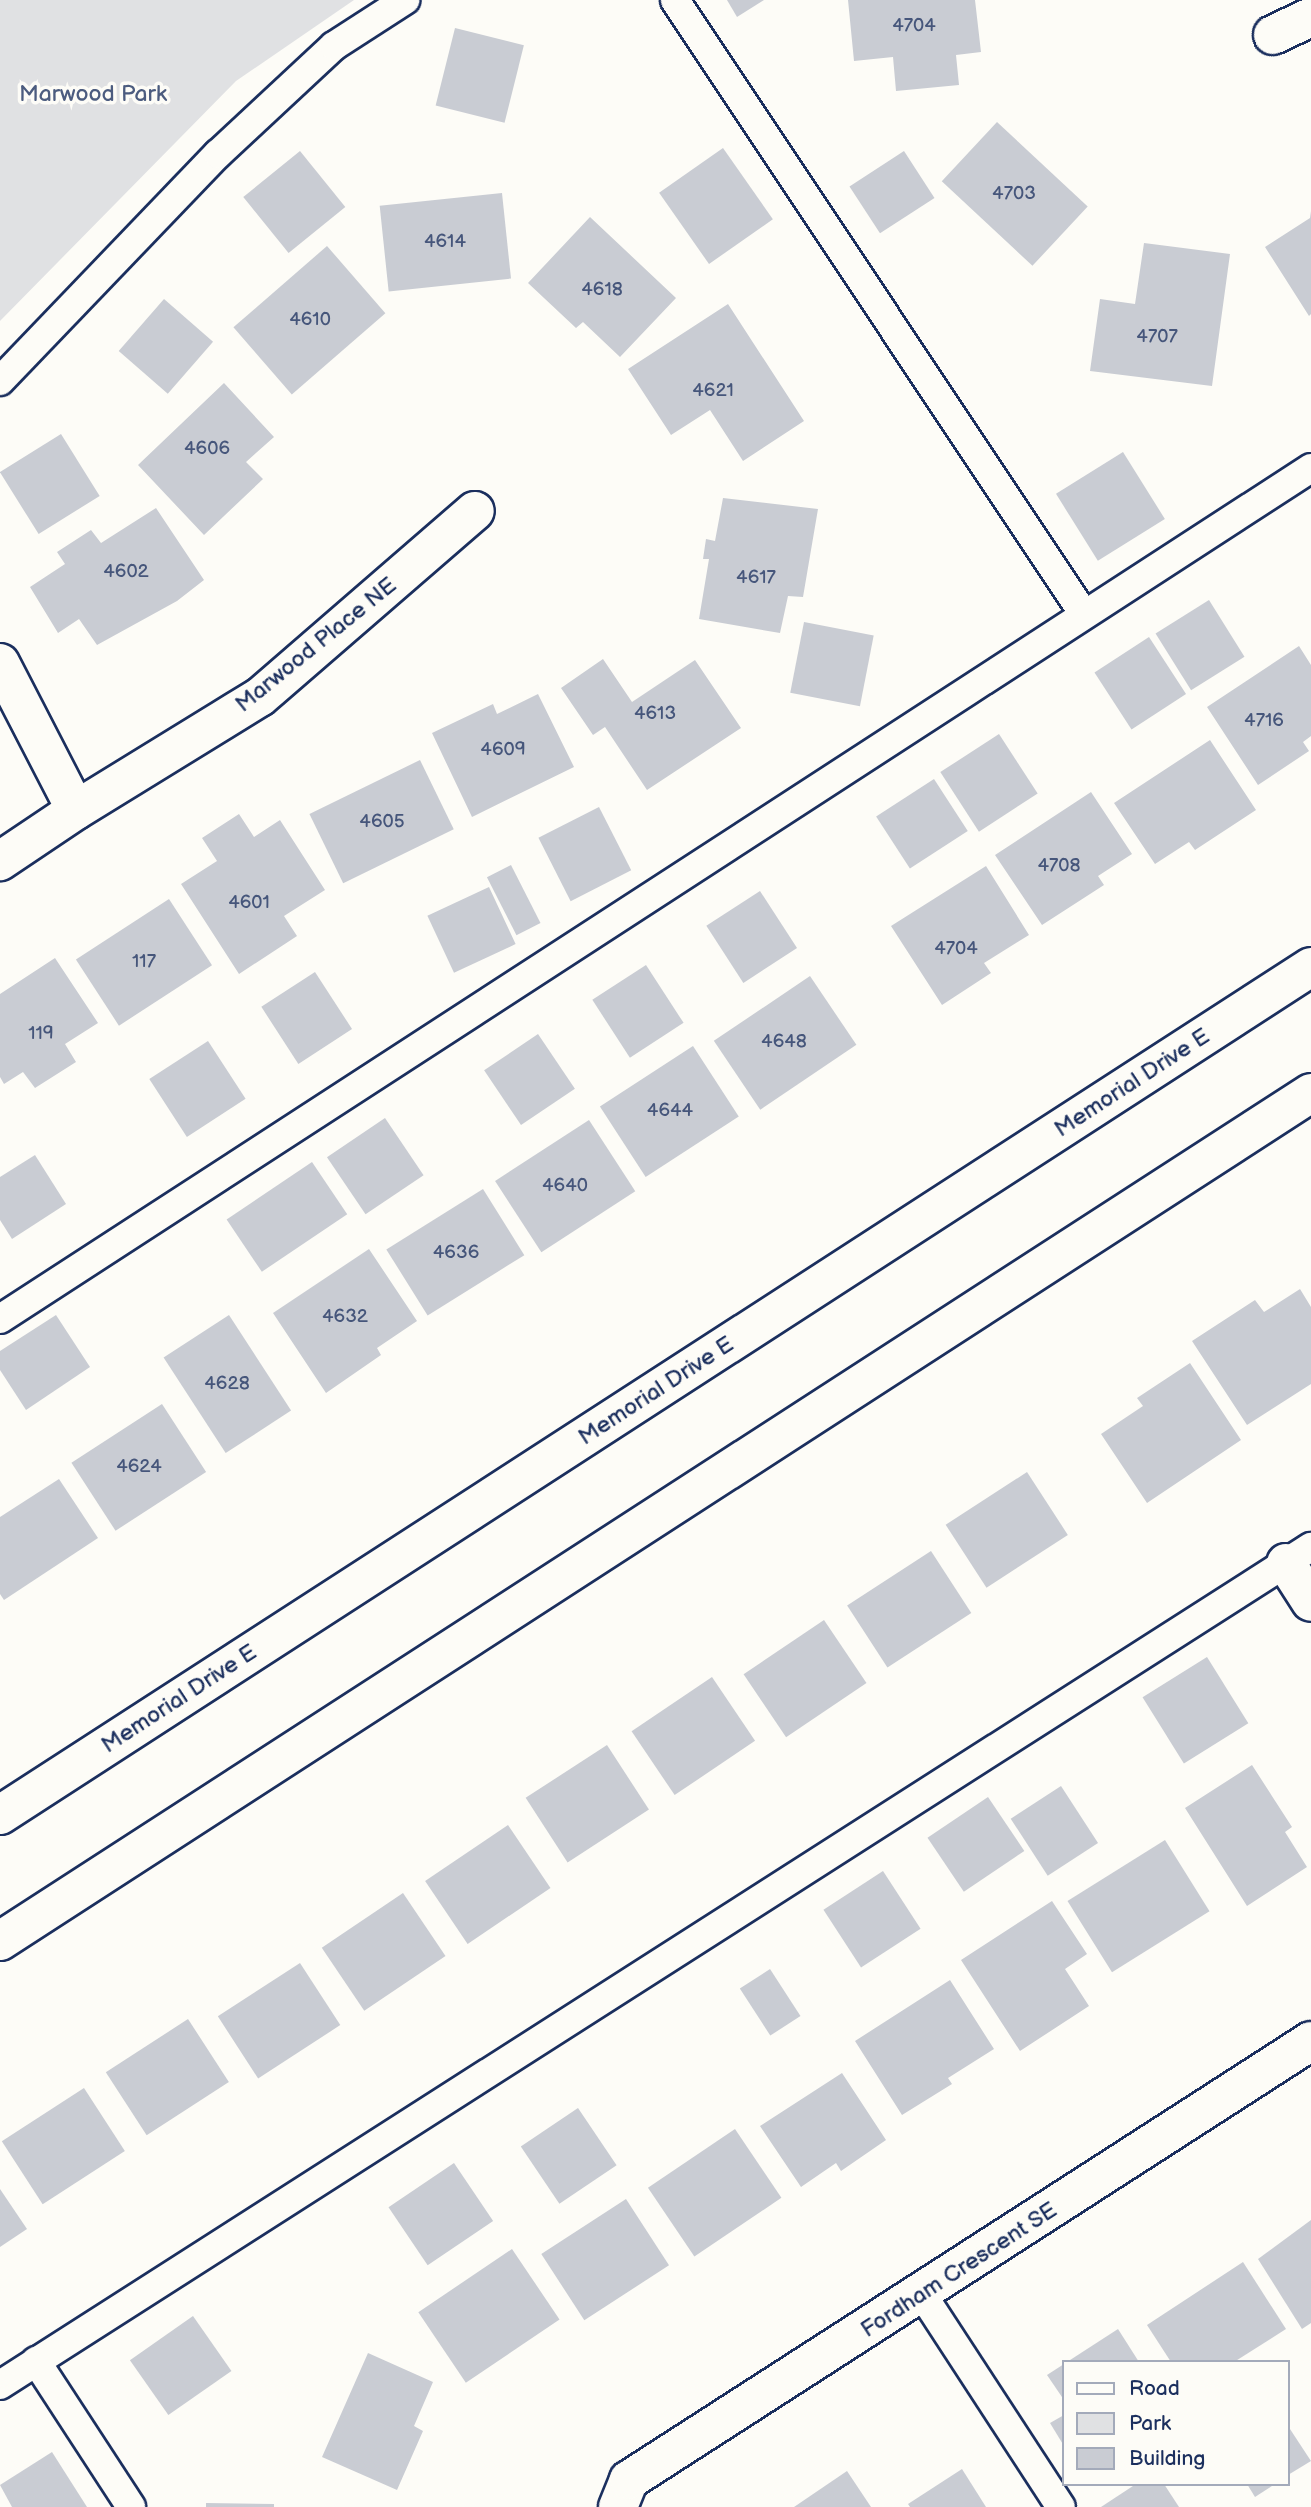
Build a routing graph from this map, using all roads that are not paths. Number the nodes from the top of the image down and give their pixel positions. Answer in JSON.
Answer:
{"nodes":[{"id":1,"x":405,"y":0,"type":"edge"},
{"id":2,"x":675,"y":0,"type":"edge"},
{"id":3,"x":1311,"y":17,"type":"edge"},
{"id":4,"x":1273,"y":35,"type":"dead end"},
{"id":5,"x":0,"y":381,"type":"edge"},
{"id":6,"x":1311,"y":468,"type":"edge"},
{"id":7,"x":475,"y":510,"type":"dead end"},
{"id":8,"x":1083,"y":613,"type":"junction"},
{"id":9,"x":0,"y":663,"type":"edge"},
{"id":10,"x":76,"y":810,"type":"junction"},
{"id":11,"x":0,"y":860,"type":"edge"},
{"id":12,"x":1311,"y":967,"type":"edge"},
{"id":13,"x":1311,"y":1093,"type":"edge"},
{"id":14,"x":0,"y":1319,"type":"edge"},
{"id":15,"x":1298,"y":1555,"type":"edge"},
{"id":16,"x":1311,"y":1602,"type":"edge"},
{"id":17,"x":0,"y":1815,"type":"edge"},
{"id":18,"x":0,"y":1941,"type":"edge"},
{"id":19,"x":1311,"y":2040,"type":"edge"},
{"id":20,"x":922,"y":2294,"type":"junction"},
{"id":21,"x":36,"y":2361,"type":"junction"},
{"id":22,"x":0,"y":2385,"type":"edge"},
{"id":23,"x":131,"y":2507,"type":"edge"},
{"id":24,"x":618,"y":2507,"type":"edge"},
{"id":25,"x":1061,"y":2507,"type":"edge"}],
"edges":[{"from":1,"to":5,"type":"lane"},
{"from":2,"to":8,"type":"lane"},
{"from":3,"to":4,"type":"main road"},
{"from":6,"to":8,"type":"lane"},
{"from":7,"to":10,"type":"main road","name":"Marwood Place NE"},
{"from":8,"to":14,"type":"lane"},
{"from":9,"to":10,"type":"main road"},
{"from":10,"to":11,"type":"main road","name":"Marwood Place NE"},
{"from":12,"to":17,"type":"main road","name":"Memorial Drive E"},
{"from":13,"to":18,"type":"main road"},
{"from":15,"to":16,"type":"main road"},
{"from":15,"to":21,"type":"lane"},
{"from":19,"to":20,"type":"main road","name":"Fordham Crescent SE"},
{"from":20,"to":24,"type":"main road","name":"Fordham Crescent SE"},
{"from":20,"to":25,"type":"lane"},
{"from":21,"to":22,"type":"lane"},
{"from":21,"to":23,"type":"lane"}]}
